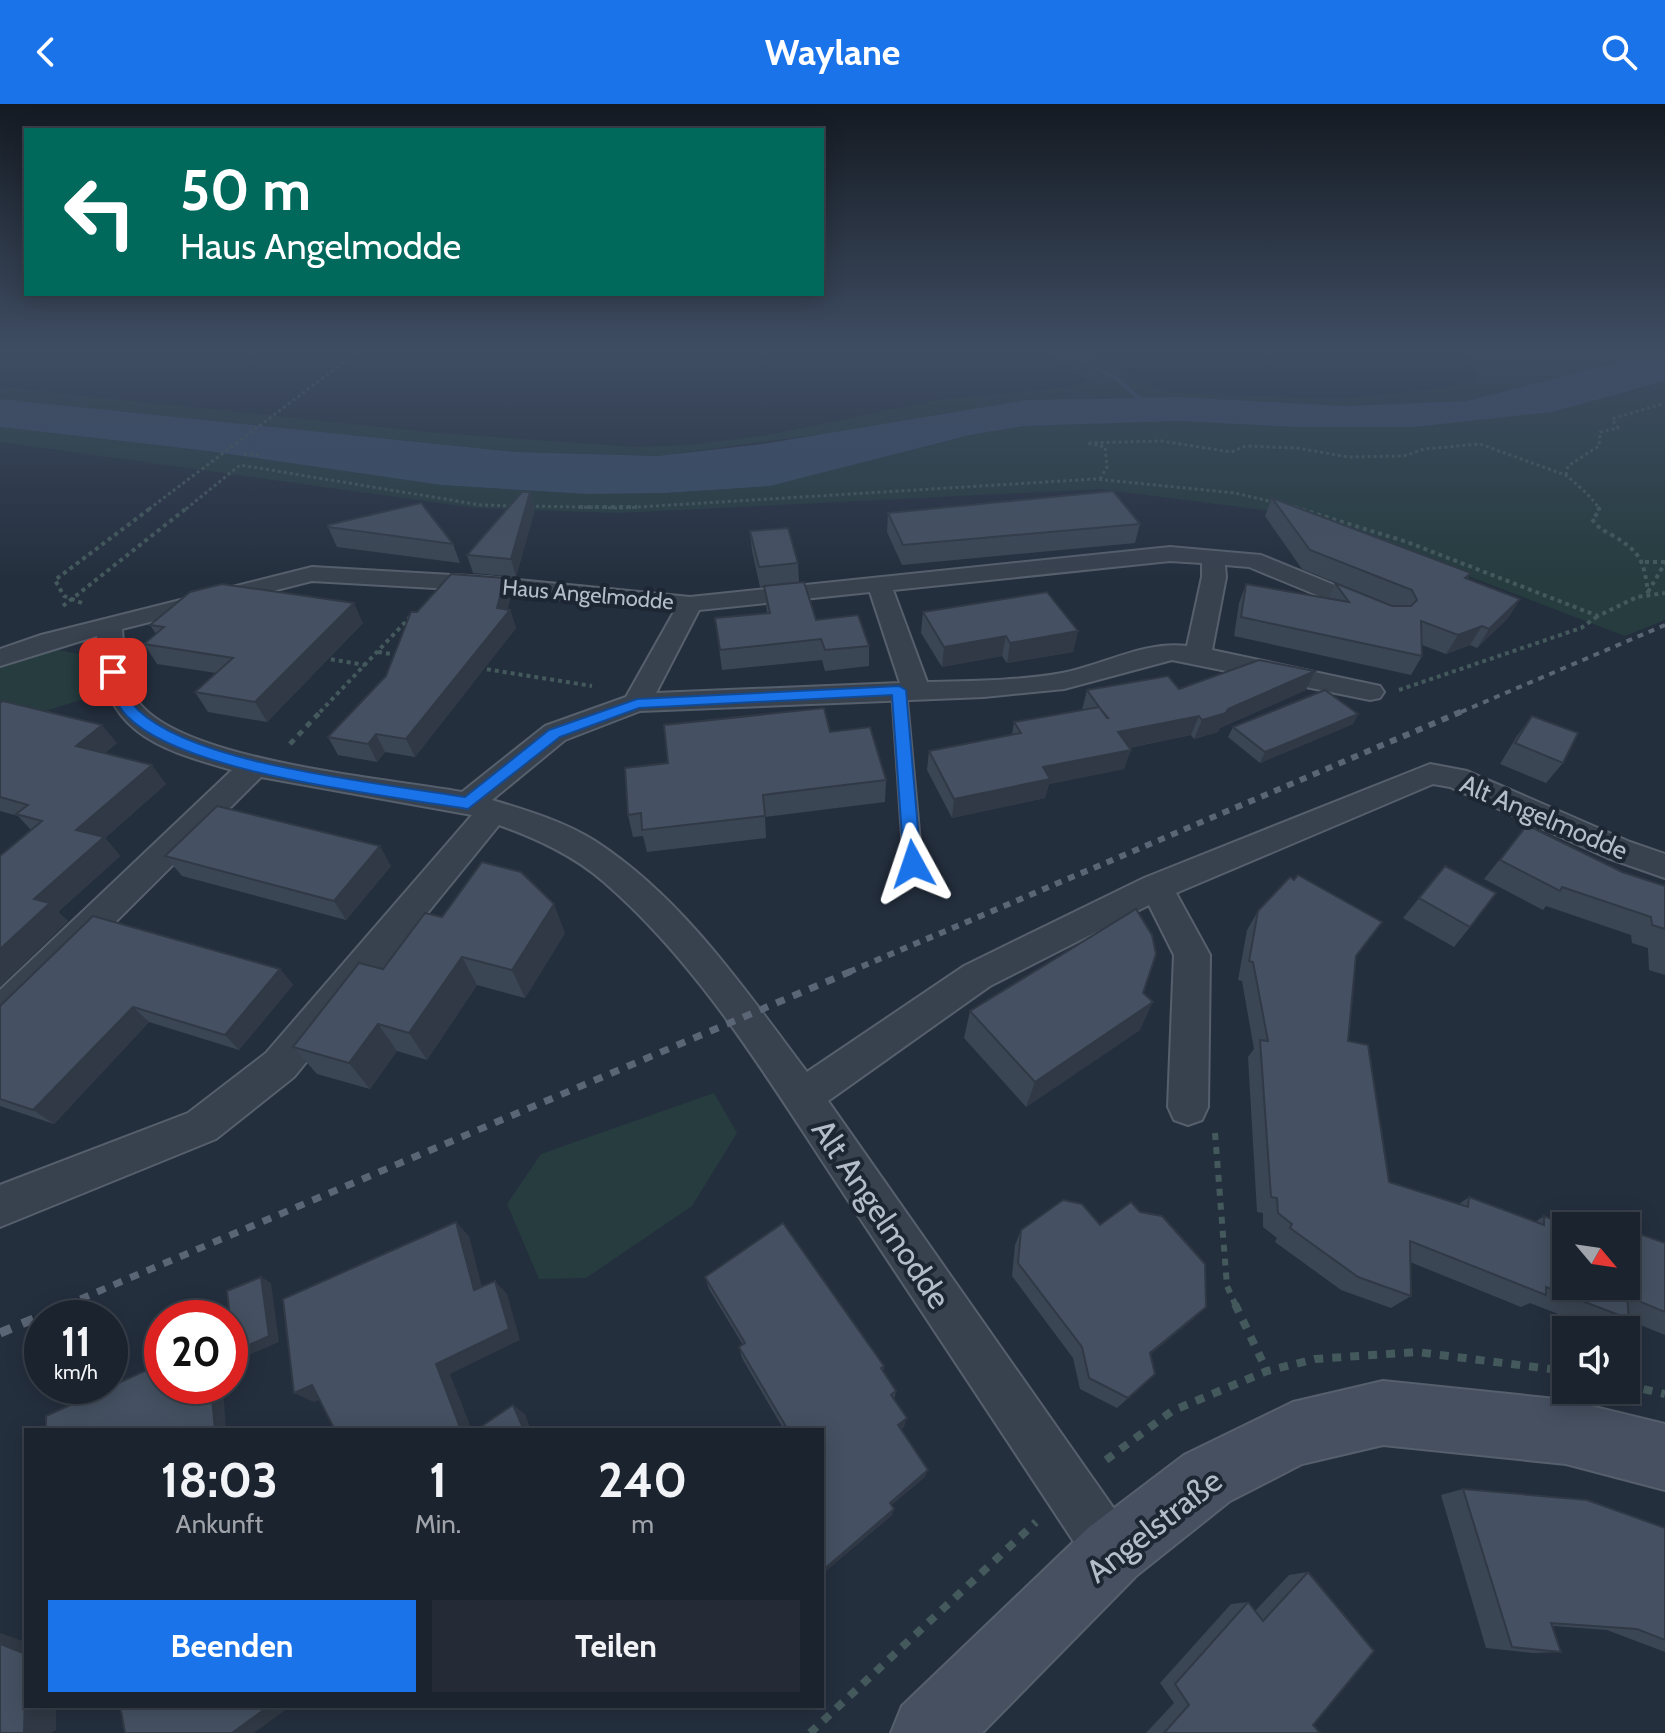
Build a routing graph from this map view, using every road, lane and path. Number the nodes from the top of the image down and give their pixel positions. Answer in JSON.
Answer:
{"nodes":[{"id":1,"x":259,"y":426,"type":"edge"},
{"id":2,"x":1617,"y":426,"type":"edge"},
{"id":3,"x":244,"y":454,"type":"dead end"},
{"id":4,"x":253,"y":454,"type":"junction"},
{"id":5,"x":262,"y":455,"type":"dead end"},
{"id":6,"x":240,"y":465,"type":"junction"},
{"id":7,"x":1566,"y":475,"type":"junction"},
{"id":8,"x":1100,"y":479,"type":"junction"},
{"id":9,"x":1213,"y":557,"type":"junction"},
{"id":10,"x":1645,"y":562,"type":"junction"},
{"id":11,"x":1665,"y":563,"type":"edge"},
{"id":12,"x":440,"y":584,"type":"junction"},
{"id":13,"x":879,"y":585,"type":"junction"},
{"id":14,"x":1648,"y":593,"type":"junction"},
{"id":15,"x":1665,"y":593,"type":"edge"},
{"id":16,"x":690,"y":604,"type":"junction"},
{"id":17,"x":1598,"y":616,"type":"junction"},
{"id":18,"x":1392,"y":617,"type":"edge"},
{"id":19,"x":109,"y":625,"type":"junction"},
{"id":20,"x":378,"y":652,"type":"junction"},
{"id":21,"x":1198,"y":655,"type":"junction"},
{"id":22,"x":410,"y":657,"type":"edge"},
{"id":23,"x":0,"y":658,"type":"edge"},
{"id":24,"x":322,"y":658,"type":"edge"},
{"id":25,"x":366,"y":666,"type":"junction"},
{"id":26,"x":472,"y":667,"type":"edge"},
{"id":27,"x":907,"y":690,"type":"junction"},
{"id":28,"x":1370,"y":692,"type":"joint"},
{"id":29,"x":637,"y":703,"type":"junction"},
{"id":30,"x":260,"y":767,"type":"junction"},
{"id":31,"x":480,"y":807,"type":"junction"},
{"id":32,"x":913,"y":864,"type":"dead end"},
{"id":33,"x":1665,"y":866,"type":"edge"},
{"id":34,"x":1156,"y":887,"type":"junction"},
{"id":35,"x":0,"y":1013,"type":"edge"},
{"id":36,"x":802,"y":1097,"type":"junction"},
{"id":37,"x":1188,"y":1107,"type":"joint"},
{"id":38,"x":0,"y":1206,"type":"edge"},
{"id":39,"x":1267,"y":1371,"type":"dead end"},
{"id":40,"x":1640,"y":1388,"type":"edge"},
{"id":41,"x":1665,"y":1394,"type":"edge"},
{"id":42,"x":1665,"y":1457,"type":"edge"},
{"id":43,"x":1112,"y":1552,"type":"junction"},
{"id":44,"x":929,"y":1733,"type":"edge"}],
"edges":[{"from":1,"to":6,"type":"path"},
{"from":2,"to":7,"type":"path"},
{"from":3,"to":4,"type":"path"},
{"from":4,"to":5,"type":"path"},
{"from":4,"to":6,"type":"path"},
{"from":6,"to":8,"type":"path"},
{"from":7,"to":8,"type":"path"},
{"from":7,"to":10,"type":"path"},
{"from":8,"to":17,"type":"path"},
{"from":9,"to":13,"type":"street","name":"Haus Angelmodde"},
{"from":9,"to":18,"type":"street","name":"Haus Angelmodde"},
{"from":9,"to":21,"type":"street"},
{"from":10,"to":11,"type":"path"},
{"from":10,"to":14,"type":"path"},
{"from":11,"to":14,"type":"path"},
{"from":12,"to":16,"type":"street","name":"Haus Angelmodde"},
{"from":12,"to":19,"type":"street","name":"Haus Angelmodde"},
{"from":12,"to":20,"type":"path"},
{"from":13,"to":16,"type":"street","name":"Haus Angelmodde"},
{"from":13,"to":27,"type":"street"},
{"from":14,"to":15,"type":"path"},
{"from":14,"to":17,"type":"path"},
{"from":16,"to":29,"type":"street","name":"Haus Angelmodde"},
{"from":17,"to":28,"type":"path"},
{"from":19,"to":23,"type":"street","name":"Haus Angelmodde"},
{"from":19,"to":30,"type":"street"},
{"from":20,"to":22,"type":"path"},
{"from":20,"to":25,"type":"path"},
{"from":21,"to":27,"type":"street"},
{"from":21,"to":28,"type":"street"},
{"from":24,"to":25,"type":"path"},
{"from":25,"to":30,"type":"path"},
{"from":26,"to":29,"type":"path"},
{"from":27,"to":29,"type":"street"},
{"from":27,"to":32,"type":"lane"},
{"from":29,"to":31,"type":"street"},
{"from":30,"to":31,"type":"street"},
{"from":30,"to":35,"type":"street"},
{"from":31,"to":36,"type":"street"},
{"from":31,"to":38,"type":"street"},
{"from":33,"to":34,"type":"street","name":"Alt Angelmodde"},
{"from":34,"to":36,"type":"street","name":"Alt Angelmodde"},
{"from":34,"to":37,"type":"street"},
{"from":36,"to":43,"type":"street","name":"Alt Angelmodde"},
{"from":37,"to":39,"type":"path"},
{"from":40,"to":41,"type":"path"},
{"from":42,"to":43,"type":"street","name":"Angelstraße"},
{"from":43,"to":44,"type":"street","name":"Angelstraße"}]}
